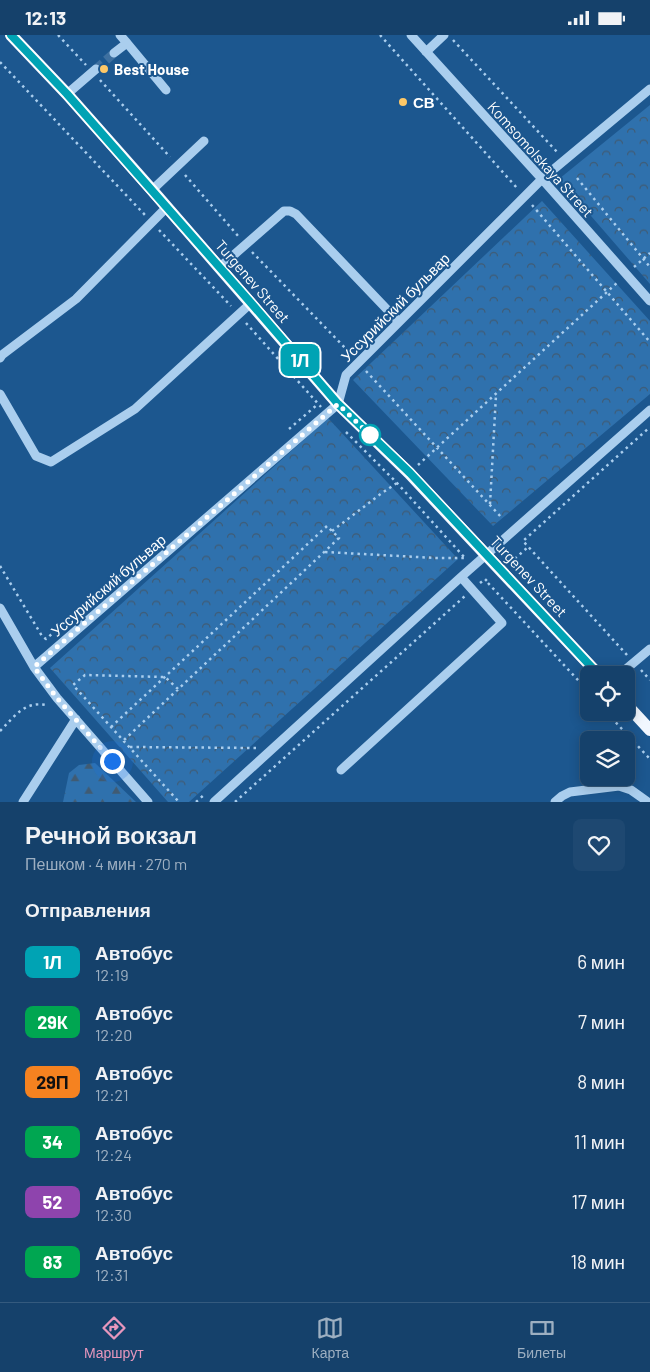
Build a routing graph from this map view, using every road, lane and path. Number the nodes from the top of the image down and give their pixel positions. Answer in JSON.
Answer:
{"nodes":[{"id":1,"x":11,"y":35,"type":"edge"},
{"id":2,"x":58,"y":35,"type":"edge"},
{"id":3,"x":120,"y":35,"type":"edge"},
{"id":4,"x":380,"y":35,"type":"edge"},
{"id":5,"x":411,"y":35,"type":"edge"},
{"id":6,"x":444,"y":35,"type":"edge"},
{"id":7,"x":448,"y":35,"type":"edge"},
{"id":8,"x":127,"y":43,"type":"junction"},
{"id":9,"x":426,"y":52,"type":"junction"},
{"id":10,"x":114,"y":53,"type":"tunnel mouth"},
{"id":11,"x":94,"y":71,"type":"junction"},
{"id":12,"x":650,"y":89,"type":"edge"},
{"id":13,"x":166,"y":90,"type":"dead end"},
{"id":14,"x":67,"y":94,"type":"junction"},
{"id":15,"x":204,"y":141,"type":"dead end"},
{"id":16,"x":565,"y":160,"type":"junction"},
{"id":17,"x":177,"y":166,"type":"junction"},
{"id":18,"x":577,"y":178,"type":"dead end"},
{"id":19,"x":542,"y":179,"type":"junction"},
{"id":20,"x":152,"y":190,"type":"junction"},
{"id":21,"x":524,"y":197,"type":"junction"},
{"id":22,"x":167,"y":207,"type":"junction"},
{"id":23,"x":246,"y":245,"type":"junction"},
{"id":24,"x":650,"y":253,"type":"edge"},
{"id":25,"x":643,"y":259,"type":"junction"},
{"id":26,"x":220,"y":267,"type":"junction"},
{"id":27,"x":650,"y":267,"type":"edge"},
{"id":28,"x":626,"y":274,"type":"junction"},
{"id":29,"x":607,"y":293,"type":"junction"},
{"id":30,"x":650,"y":301,"type":"edge"},
{"id":31,"x":251,"y":303,"type":"junction"},
{"id":32,"x":399,"y":322,"type":"junction"},
{"id":33,"x":650,"y":342,"type":"edge"},
{"id":34,"x":0,"y":358,"type":"edge"},
{"id":35,"x":358,"y":363,"type":"junction"},
{"id":36,"x":496,"y":393,"type":"junction"},
{"id":37,"x":0,"y":394,"type":"edge"},
{"id":38,"x":318,"y":403,"type":"dead end"},
{"id":39,"x":338,"y":404,"type":"junction"},
{"id":40,"x":650,"y":410,"type":"edge"},
{"id":41,"x":650,"y":427,"type":"edge"},
{"id":42,"x":288,"y":430,"type":"dead end"},
{"id":43,"x":436,"y":448,"type":"junction"},
{"id":44,"x":410,"y":473,"type":"junction"},
{"id":45,"x":490,"y":505,"type":"junction"},
{"id":46,"x":501,"y":517,"type":"dead end"},
{"id":47,"x":332,"y":531,"type":"junction"},
{"id":48,"x":149,"y":551,"type":"dead end"},
{"id":49,"x":324,"y":552,"type":"junction"},
{"id":50,"x":487,"y":555,"type":"junction"},
{"id":51,"x":465,"y":558,"type":"dead end"},
{"id":52,"x":0,"y":566,"type":"edge"},
{"id":53,"x":461,"y":577,"type":"junction"},
{"id":54,"x":488,"y":583,"type":"dead end"},
{"id":55,"x":472,"y":590,"type":"junction"},
{"id":56,"x":0,"y":608,"type":"edge"},
{"id":57,"x":650,"y":649,"type":"edge"},
{"id":58,"x":634,"y":662,"type":"junction"},
{"id":59,"x":591,"y":666,"type":"edge"},
{"id":60,"x":629,"y":666,"type":"edge"},
{"id":61,"x":34,"y":667,"type":"junction"},
{"id":62,"x":165,"y":677,"type":"junction"},
{"id":63,"x":650,"y":680,"type":"edge"},
{"id":64,"x":178,"y":689,"type":"junction"},
{"id":65,"x":47,"y":705,"type":"dead end"},
{"id":66,"x":635,"y":714,"type":"edge"},
{"id":67,"x":76,"y":719,"type":"junction"},
{"id":68,"x":614,"y":721,"type":"edge"},
{"id":69,"x":111,"y":727,"type":"junction"},
{"id":70,"x":650,"y":730,"type":"edge"},
{"id":71,"x":0,"y":731,"type":"edge"},
{"id":72,"x":124,"y":740,"type":"junction"},
{"id":73,"x":130,"y":747,"type":"junction"},
{"id":74,"x":256,"y":748,"type":"dead end"},
{"id":75,"x":650,"y":759,"type":"edge"},
{"id":76,"x":341,"y":770,"type":"dead end"},
{"id":77,"x":23,"y":802,"type":"edge"},
{"id":78,"x":148,"y":802,"type":"edge"},
{"id":79,"x":179,"y":802,"type":"edge"},
{"id":80,"x":214,"y":802,"type":"edge"},
{"id":81,"x":235,"y":802,"type":"edge"},
{"id":82,"x":555,"y":802,"type":"edge"},
{"id":83,"x":648,"y":802,"type":"edge"}],
"edges":[{"from":1,"to":14,"type":"main road","name":"Turgenev Street"},
{"from":2,"to":11,"type":"path"},
{"from":3,"to":8,"type":"street"},
{"from":4,"to":21,"type":"path"},
{"from":5,"to":9,"type":"street","name":"Komsomolskaya Street"},
{"from":6,"to":9,"type":"street"},
{"from":7,"to":16,"type":"path"},
{"from":8,"to":10,"type":"street"},
{"from":8,"to":13,"type":"street"},
{"from":9,"to":19,"type":"street","name":"Komsomolskaya Street"},
{"from":11,"to":14,"type":"street"},
{"from":11,"to":17,"type":"path"},
{"from":12,"to":16,"type":"street","name":"Уссурийский бульвар"},
{"from":14,"to":20,"type":"main road","name":"Turgenev Street"},
{"from":15,"to":17,"type":"street"},
{"from":16,"to":19,"type":"street","name":"Уссурийский бульвар"},
{"from":17,"to":20,"type":"street"},
{"from":17,"to":23,"type":"path"},
{"from":18,"to":25,"type":"path"},
{"from":19,"to":21,"type":"street","name":"Уссурийский бульвар"},
{"from":19,"to":28,"type":"street","name":"Komsomolskaya Street"},
{"from":20,"to":22,"type":"main road","name":"Turgenev Street"},
{"from":21,"to":29,"type":"path"},
{"from":21,"to":32,"type":"street","name":"Уссурийский бульвар"},
{"from":22,"to":26,"type":"main road","name":"Turgenev Street"},
{"from":22,"to":34,"type":"street"},
{"from":23,"to":26,"type":"street"},
{"from":23,"to":32,"type":"street"},
{"from":23,"to":35,"type":"path"},
{"from":24,"to":25,"type":"path"},
{"from":25,"to":27,"type":"path"},
{"from":25,"to":28,"type":"path"},
{"from":26,"to":31,"type":"main road","name":"Turgenev Street"},
{"from":28,"to":29,"type":"path"},
{"from":28,"to":30,"type":"street","name":"Komsomolskaya Street"},
{"from":29,"to":33,"type":"path"},
{"from":29,"to":36,"type":"path"},
{"from":31,"to":37,"type":"street"},
{"from":31,"to":39,"type":"main road","name":"Turgenev Street"},
{"from":32,"to":35,"type":"street","name":"Уссурийский бульвар"},
{"from":35,"to":39,"type":"street","name":"Уссурийский бульвар"},
{"from":35,"to":43,"type":"path"},
{"from":36,"to":43,"type":"path"},
{"from":36,"to":45,"type":"path"},
{"from":38,"to":42,"type":"path"},
{"from":39,"to":44,"type":"main road","name":"Turgenev Street"},
{"from":39,"to":61,"type":"street","name":"Уссурийский бульвар"},
{"from":40,"to":50,"type":"street"},
{"from":41,"to":58,"type":"path"},
{"from":43,"to":44,"type":"path"},
{"from":43,"to":45,"type":"path"},
{"from":44,"to":47,"type":"path"},
{"from":44,"to":50,"type":"main road","name":"Turgenev Street"},
{"from":45,"to":46,"type":"path"},
{"from":47,"to":49,"type":"path"},
{"from":47,"to":62,"type":"path"},
{"from":48,"to":52,"type":"path"},
{"from":49,"to":51,"type":"path"},
{"from":49,"to":64,"type":"path"},
{"from":50,"to":53,"type":"street"},
{"from":50,"to":59,"type":"main road","name":"Turgenev Street"},
{"from":53,"to":55,"type":"street"},
{"from":53,"to":80,"type":"street"},
{"from":54,"to":55,"type":"path"},
{"from":55,"to":76,"type":"street"},
{"from":55,"to":81,"type":"path"},
{"from":56,"to":61,"type":"street"},
{"from":57,"to":58,"type":"street"},
{"from":58,"to":60,"type":"street"},
{"from":58,"to":63,"type":"path"},
{"from":61,"to":67,"type":"street"},
{"from":62,"to":64,"type":"path"},
{"from":62,"to":69,"type":"path"},
{"from":62,"to":69,"type":"path"},
{"from":64,"to":72,"type":"path"},
{"from":65,"to":71,"type":"path"},
{"from":66,"to":70,"type":"main road"},
{"from":67,"to":77,"type":"street"},
{"from":67,"to":78,"type":"street"},
{"from":68,"to":75,"type":"path"},
{"from":69,"to":72,"type":"path"},
{"from":72,"to":73,"type":"path"},
{"from":73,"to":74,"type":"path"},
{"from":73,"to":79,"type":"path"},
{"from":82,"to":83,"type":"street"}]}
